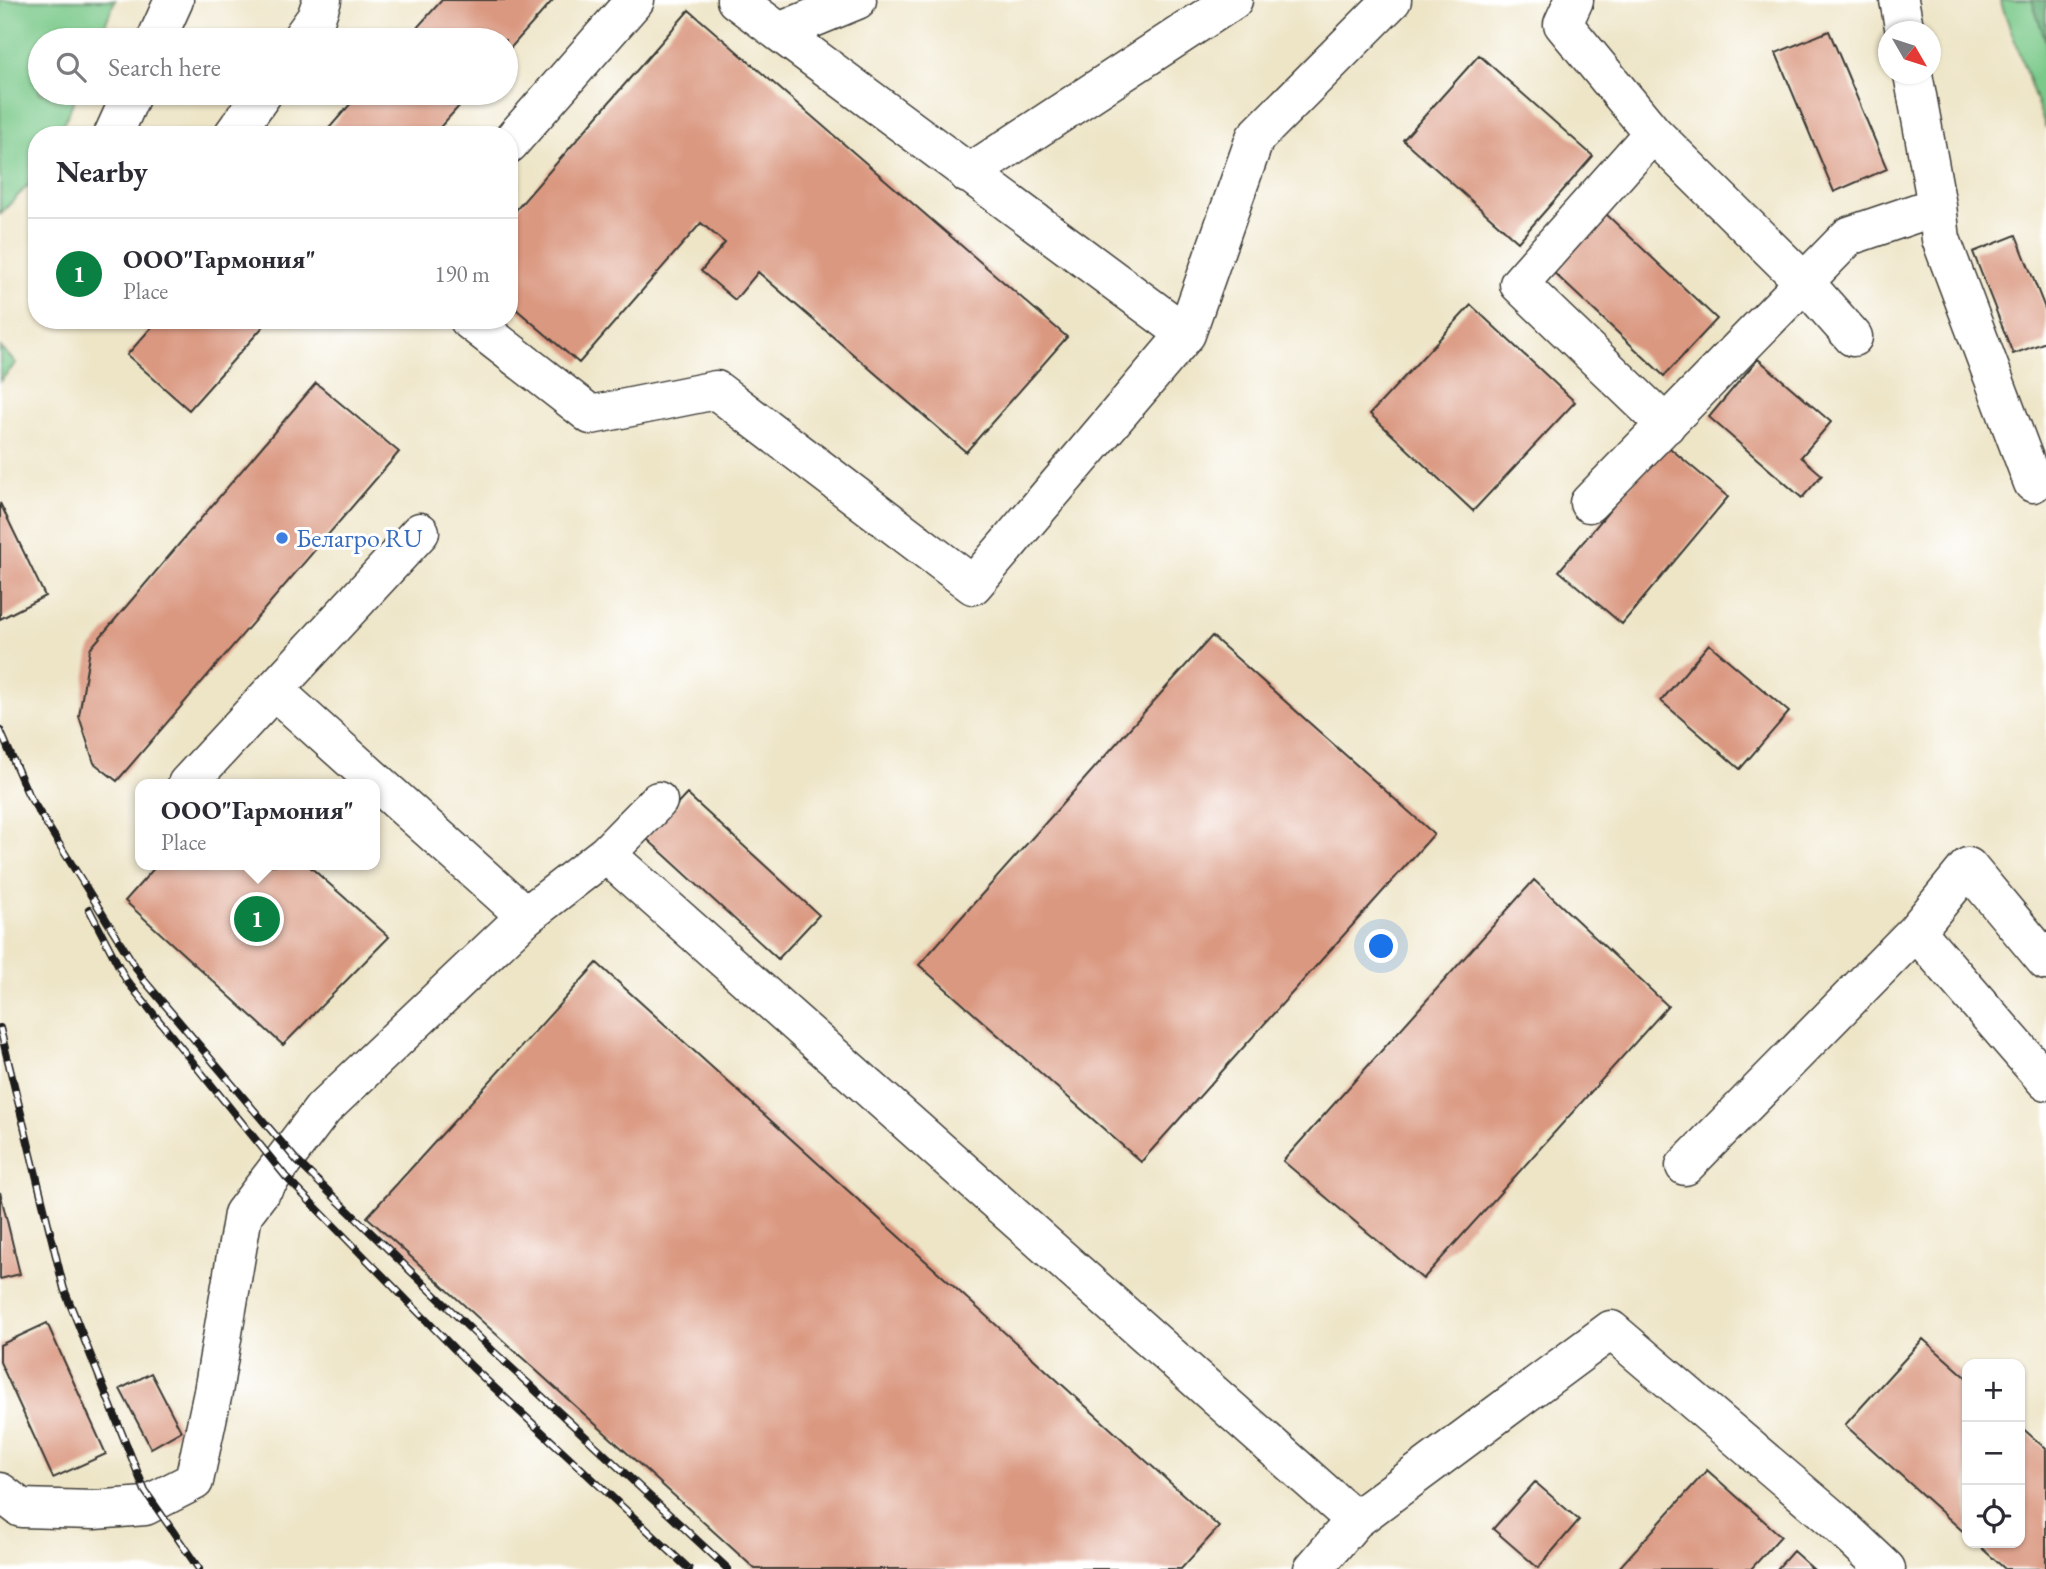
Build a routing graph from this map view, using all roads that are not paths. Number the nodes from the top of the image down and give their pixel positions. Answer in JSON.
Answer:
{"nodes":[{"id":1,"x":174,"y":0,"type":"edge"},
{"id":2,"x":322,"y":0,"type":"edge"},
{"id":3,"x":635,"y":0,"type":"edge"},
{"id":4,"x":736,"y":0,"type":"edge"},
{"id":5,"x":857,"y":0,"type":"edge"},
{"id":6,"x":1233,"y":0,"type":"edge"},
{"id":7,"x":1392,"y":0,"type":"edge"},
{"id":8,"x":1574,"y":0,"type":"edge"},
{"id":9,"x":1899,"y":0,"type":"edge"},
{"id":10,"x":1903,"y":21,"type":"edge"},
{"id":11,"x":161,"y":28,"type":"edge"},
{"id":12,"x":309,"y":28,"type":"edge"},
{"id":13,"x":779,"y":32,"type":"junction"},
{"id":14,"x":1915,"y":84,"type":"edge"},
{"id":15,"x":127,"y":105,"type":"edge"},
{"id":16,"x":254,"y":105,"type":"edge"},
{"id":17,"x":117,"y":126,"type":"edge"},
{"id":18,"x":239,"y":126,"type":"edge"},
{"id":19,"x":1653,"y":133,"type":"junction"},
{"id":20,"x":518,"y":134,"type":"edge"},
{"id":21,"x":968,"y":174,"type":"junction"},
{"id":22,"x":1937,"y":206,"type":"junction"},
{"id":23,"x":1804,"y":282,"type":"junction"},
{"id":24,"x":481,"y":329,"type":"edge"},
{"id":25,"x":1186,"y":334,"type":"junction"},
{"id":26,"x":1853,"y":337,"type":"dead end"},
{"id":27,"x":1666,"y":425,"type":"junction"},
{"id":28,"x":2033,"y":483,"type":"dead end"},
{"id":29,"x":1589,"y":503,"type":"dead end"},
{"id":30,"x":420,"y":532,"type":"dead end"},
{"id":31,"x":274,"y":690,"type":"junction"},
{"id":32,"x":192,"y":779,"type":"edge"},
{"id":33,"x":373,"y":779,"type":"edge"},
{"id":34,"x":380,"y":785,"type":"edge"},
{"id":35,"x":658,"y":801,"type":"dead end"},
{"id":36,"x":606,"y":854,"type":"junction"},
{"id":37,"x":526,"y":916,"type":"junction"},
{"id":38,"x":1916,"y":931,"type":"junction"},
{"id":39,"x":2046,"y":961,"type":"edge"},
{"id":40,"x":2046,"y":1081,"type":"edge"},
{"id":41,"x":1685,"y":1166,"type":"dead end"},
{"id":42,"x":0,"y":1492,"type":"edge"},
{"id":43,"x":1356,"y":1520,"type":"junction"},
{"id":44,"x":1313,"y":1569,"type":"edge"},
{"id":45,"x":1886,"y":1569,"type":"edge"}],
"edges":[{"from":1,"to":11,"type":"lane"},
{"from":2,"to":12,"type":"lane"},
{"from":3,"to":20,"type":"lane"},
{"from":4,"to":13,"type":"lane"},
{"from":5,"to":13,"type":"lane"},
{"from":6,"to":21,"type":"lane"},
{"from":7,"to":25,"type":"lane"},
{"from":8,"to":19,"type":"lane"},
{"from":9,"to":10,"type":"lane"},
{"from":13,"to":21,"type":"lane"},
{"from":14,"to":22,"type":"lane"},
{"from":15,"to":17,"type":"lane"},
{"from":16,"to":18,"type":"lane"},
{"from":19,"to":23,"type":"lane"},
{"from":19,"to":27,"type":"lane"},
{"from":21,"to":25,"type":"lane"},
{"from":22,"to":23,"type":"lane"},
{"from":22,"to":28,"type":"lane"},
{"from":23,"to":26,"type":"lane"},
{"from":23,"to":27,"type":"lane"},
{"from":24,"to":25,"type":"lane"},
{"from":27,"to":29,"type":"lane"},
{"from":30,"to":31,"type":"lane"},
{"from":31,"to":32,"type":"lane"},
{"from":31,"to":33,"type":"lane"},
{"from":34,"to":37,"type":"lane"},
{"from":35,"to":36,"type":"lane"},
{"from":36,"to":37,"type":"lane"},
{"from":36,"to":43,"type":"lane"},
{"from":37,"to":42,"type":"lane"},
{"from":38,"to":39,"type":"lane"},
{"from":38,"to":40,"type":"lane"},
{"from":38,"to":41,"type":"lane"},
{"from":43,"to":44,"type":"lane"},
{"from":43,"to":45,"type":"lane"}]}
